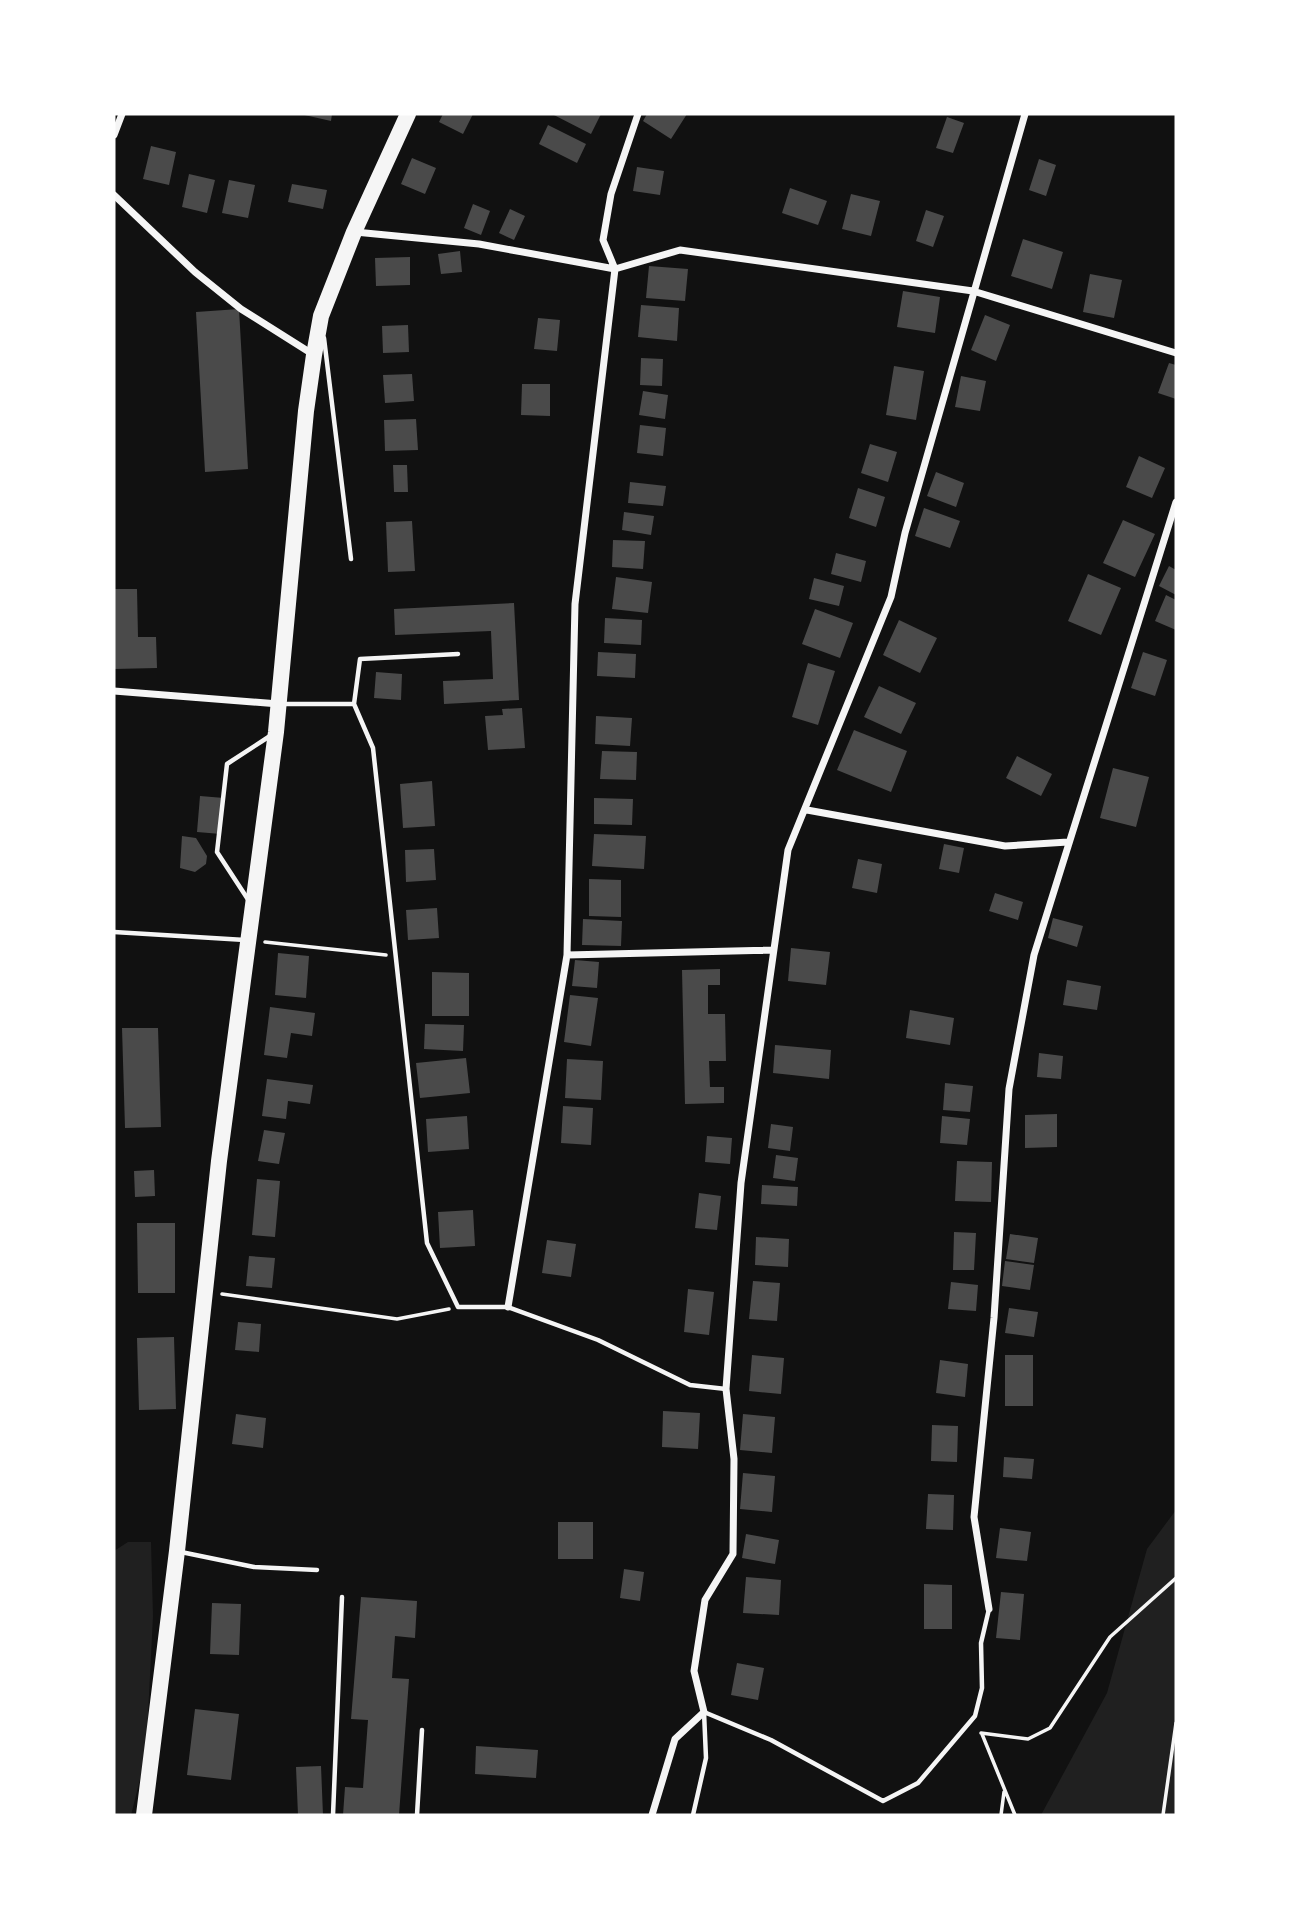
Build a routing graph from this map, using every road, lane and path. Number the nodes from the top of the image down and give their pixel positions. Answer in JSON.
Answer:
{"nodes":[{"id":1,"x":122,"y":114,"type":"edge"},
{"id":2,"x":408,"y":114,"type":"edge"},
{"id":3,"x":638,"y":114,"type":"edge"},
{"id":4,"x":1025,"y":114,"type":"edge"},
{"id":5,"x":114,"y":135,"type":"edge"},
{"id":6,"x":114,"y":195,"type":"edge"},
{"id":7,"x":354,"y":232,"type":"junction"},
{"id":8,"x":615,"y":269,"type":"junction"},
{"id":9,"x":973,"y":291,"type":"junction"},
{"id":10,"x":321,"y":316,"type":"junction"},
{"id":11,"x":1176,"y":354,"type":"edge"},
{"id":12,"x":314,"y":355,"type":"junction"},
{"id":13,"x":1176,"y":502,"type":"edge"},
{"id":14,"x":351,"y":559,"type":"dead end"},
{"id":15,"x":458,"y":654,"type":"dead end"},
{"id":16,"x":114,"y":691,"type":"edge"},
{"id":17,"x":279,"y":704,"type":"junction"},
{"id":18,"x":354,"y":704,"type":"junction"},
{"id":19,"x":276,"y":732,"type":"junction"},
{"id":20,"x":807,"y":810,"type":"junction"},
{"id":21,"x":1068,"y":842,"type":"junction"},
{"id":22,"x":252,"y":905,"type":"junction"},
{"id":23,"x":114,"y":932,"type":"edge"},
{"id":24,"x":249,"y":940,"type":"junction"},
{"id":25,"x":773,"y":950,"type":"junction"},
{"id":26,"x":567,"y":955,"type":"junction"},
{"id":27,"x":396,"y":957,"type":"junction"},
{"id":28,"x":206,"y":1291,"type":"junction"},
{"id":29,"x":458,"y":1307,"type":"junction"},
{"id":30,"x":508,"y":1307,"type":"junction"},
{"id":31,"x":726,"y":1389,"type":"junction"},
{"id":32,"x":177,"y":1551,"type":"junction"},
{"id":33,"x":317,"y":1570,"type":"dead end"},
{"id":34,"x":1176,"y":1578,"type":"edge"},
{"id":35,"x":341,"y":1597,"type":"dead end"},
{"id":36,"x":989,"y":1609,"type":"joint"},
{"id":37,"x":704,"y":1712,"type":"junction"},
{"id":38,"x":975,"y":1716,"type":"junction"},
{"id":39,"x":1176,"y":1723,"type":"edge"},
{"id":40,"x":422,"y":1730,"type":"dead end"},
{"id":41,"x":981,"y":1733,"type":"junction"},
{"id":42,"x":1004,"y":1790,"type":"junction"},
{"id":43,"x":144,"y":1815,"type":"edge"},
{"id":44,"x":333,"y":1815,"type":"edge"},
{"id":45,"x":417,"y":1815,"type":"edge"},
{"id":46,"x":652,"y":1815,"type":"edge"},
{"id":47,"x":693,"y":1815,"type":"edge"},
{"id":48,"x":1001,"y":1815,"type":"edge"},
{"id":49,"x":1014,"y":1815,"type":"edge"},
{"id":50,"x":1163,"y":1815,"type":"edge"}],
"edges":[{"from":1,"to":5,"type":"street"},
{"from":2,"to":7,"type":"main road"},
{"from":3,"to":8,"type":"street"},
{"from":4,"to":9,"type":"street"},
{"from":6,"to":12,"type":"street"},
{"from":7,"to":8,"type":"street"},
{"from":7,"to":10,"type":"main road"},
{"from":8,"to":9,"type":"street"},
{"from":8,"to":26,"type":"street"},
{"from":9,"to":11,"type":"street"},
{"from":9,"to":20,"type":"street"},
{"from":10,"to":12,"type":"main road"},
{"from":10,"to":14,"type":"lane"},
{"from":12,"to":17,"type":"main road"},
{"from":13,"to":21,"type":"street"},
{"from":15,"to":18,"type":"lane"},
{"from":16,"to":17,"type":"street"},
{"from":17,"to":18,"type":"lane"},
{"from":17,"to":19,"type":"main road"},
{"from":18,"to":27,"type":"lane"},
{"from":19,"to":22,"type":"main road"},
{"from":19,"to":22,"type":"lane"},
{"from":20,"to":21,"type":"street"},
{"from":20,"to":25,"type":"street"},
{"from":21,"to":36,"type":"street"},
{"from":22,"to":24,"type":"main road"},
{"from":23,"to":24,"type":"lane"},
{"from":24,"to":27,"type":"path"},
{"from":24,"to":28,"type":"main road"},
{"from":25,"to":26,"type":"street"},
{"from":25,"to":31,"type":"street"},
{"from":26,"to":30,"type":"street"},
{"from":27,"to":29,"type":"lane"},
{"from":28,"to":29,"type":"path"},
{"from":28,"to":32,"type":"main road"},
{"from":29,"to":30,"type":"lane"},
{"from":30,"to":31,"type":"lane"},
{"from":31,"to":37,"type":"street"},
{"from":32,"to":33,"type":"lane"},
{"from":32,"to":43,"type":"main road"},
{"from":34,"to":41,"type":"path"},
{"from":35,"to":44,"type":"lane"},
{"from":36,"to":38,"type":"lane"},
{"from":37,"to":38,"type":"lane"},
{"from":37,"to":46,"type":"street"},
{"from":37,"to":47,"type":"lane"},
{"from":38,"to":41,"type":"path"},
{"from":39,"to":50,"type":"path"},
{"from":40,"to":45,"type":"lane"},
{"from":41,"to":42,"type":"path"},
{"from":42,"to":48,"type":"path"},
{"from":42,"to":49,"type":"path"}]}
